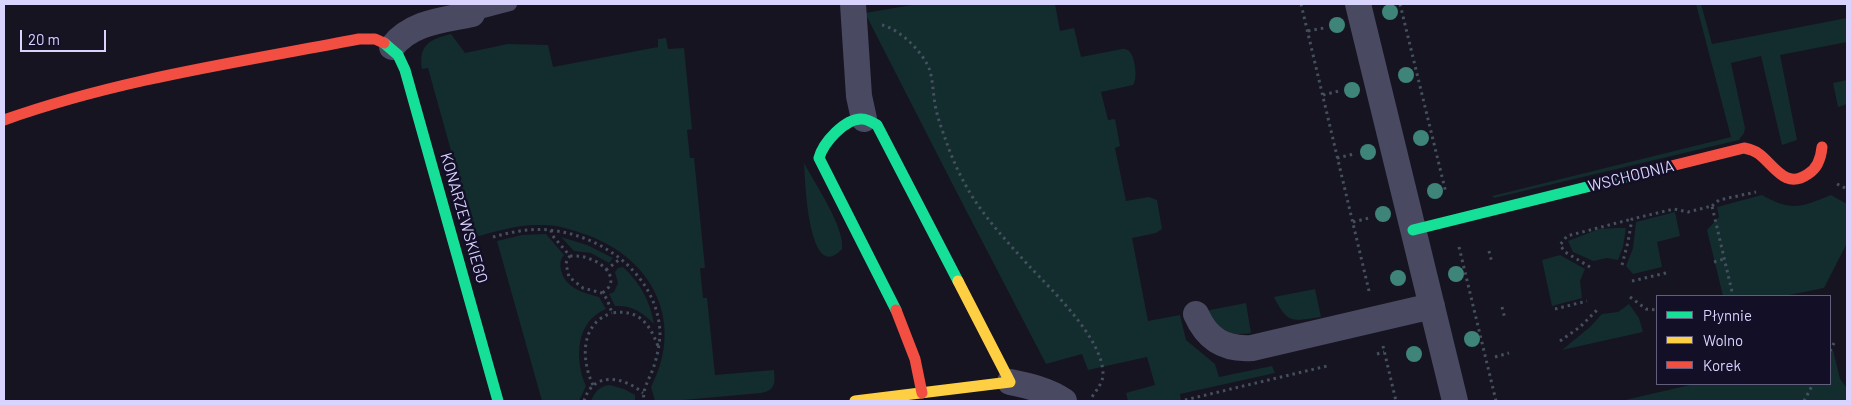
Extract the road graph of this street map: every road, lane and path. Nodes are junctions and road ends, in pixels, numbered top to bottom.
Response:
1 (510, 4) edge
2 (1301, 4) edge
3 (1358, 4) edge
4 (472, 14) joint
5 (854, 16) edge
6 (1324, 28) dead end
7 (1308, 31) junction
8 (392, 47) junction
9 (1339, 91) dead end
10 (1323, 95) junction
11 (864, 119) junction
12 (4, 120) edge
13 (1822, 147) dead end
14 (1354, 154) dead end
15 (1337, 158) junction
16 (1369, 218) dead end
17 (1632, 219) junction
18 (1352, 222) junction
19 (551, 230) junction
20 (1413, 230) junction
21 (493, 237) dead end
22 (1489, 251) dead end
23 (570, 256) junction
24 (620, 259) junction
25 (1724, 259) junction
26 (1714, 262) dead end
27 (1492, 263) dead end
28 (1622, 265) dead end
29 (1590, 267) dead end
30 (606, 270) junction
31 (1670, 272) dead end
32 (1632, 281) dead end
33 (602, 293) junction
34 (1734, 295) edge
35 (1630, 297) dead end
36 (1587, 301) dead end
37 (1432, 306) junction
38 (1502, 307) dead end
39 (1555, 309) dead end
40 (1598, 309) dead end
41 (1656, 310) edge
42 (612, 313) junction
43 (1196, 314) dead end
44 (1376, 319) junction
45 (1505, 319) dead end
46 (1560, 341) dead end
47 (1834, 343) dead end
48 (658, 348) junction
49 (1831, 349) edge
50 (1384, 352) junction
51 (1510, 353) dead end
52 (1377, 354) dead end
53 (1495, 357) dead end
54 (1327, 366) dead end
55 (1010, 382) junction
56 (593, 385) junction
57 (1812, 385) edge
58 (643, 393) junction
59 (922, 393) junction
60 (1185, 400) edge
61 (498, 401) edge
62 (584, 401) edge
63 (644, 401) edge
64 (855, 401) edge
65 (1064, 401) edge
66 (1088, 401) edge
67 (1396, 401) edge
68 (1455, 401) edge
69 (1804, 401) edge

1 - 4 lane
2 - 7 path
3 - 20 street
4 - 8 street
5 - 11 street
5 - 66 path
6 - 7 path
7 - 10 path
8 - 12 street
8 - 61 street, KONARZEWSKIEGO
9 - 10 path
10 - 15 path
11 - 55 street
11 - 59 street
13 - 20 street, WSCHODNIA
14 - 15 path
15 - 18 path
16 - 18 path
17 - 25 path
17 - 28 path
17 - 29 path
18 - 44 path
19 - 21 path
19 - 23 path
19 - 24 path
20 - 37 street
22 - 27 path
23 - 30 path
23 - 33 path
24 - 30 path
24 - 48 path
25 - 26 path
25 - 34 path
30 - 33 path
31 - 32 path
33 - 42 path
35 - 41 path
36 - 39 path
37 - 44 street
37 - 68 street
38 - 45 path
40 - 46 path
42 - 48 path
42 - 56 path
43 - 44 street
44 - 50 path
47 - 49 path
48 - 58 path
50 - 52 path
50 - 67 path
51 - 53 path
54 - 60 path
55 - 59 street
55 - 65 street
56 - 58 path
56 - 62 path
57 - 69 path
58 - 63 path
59 - 64 street

